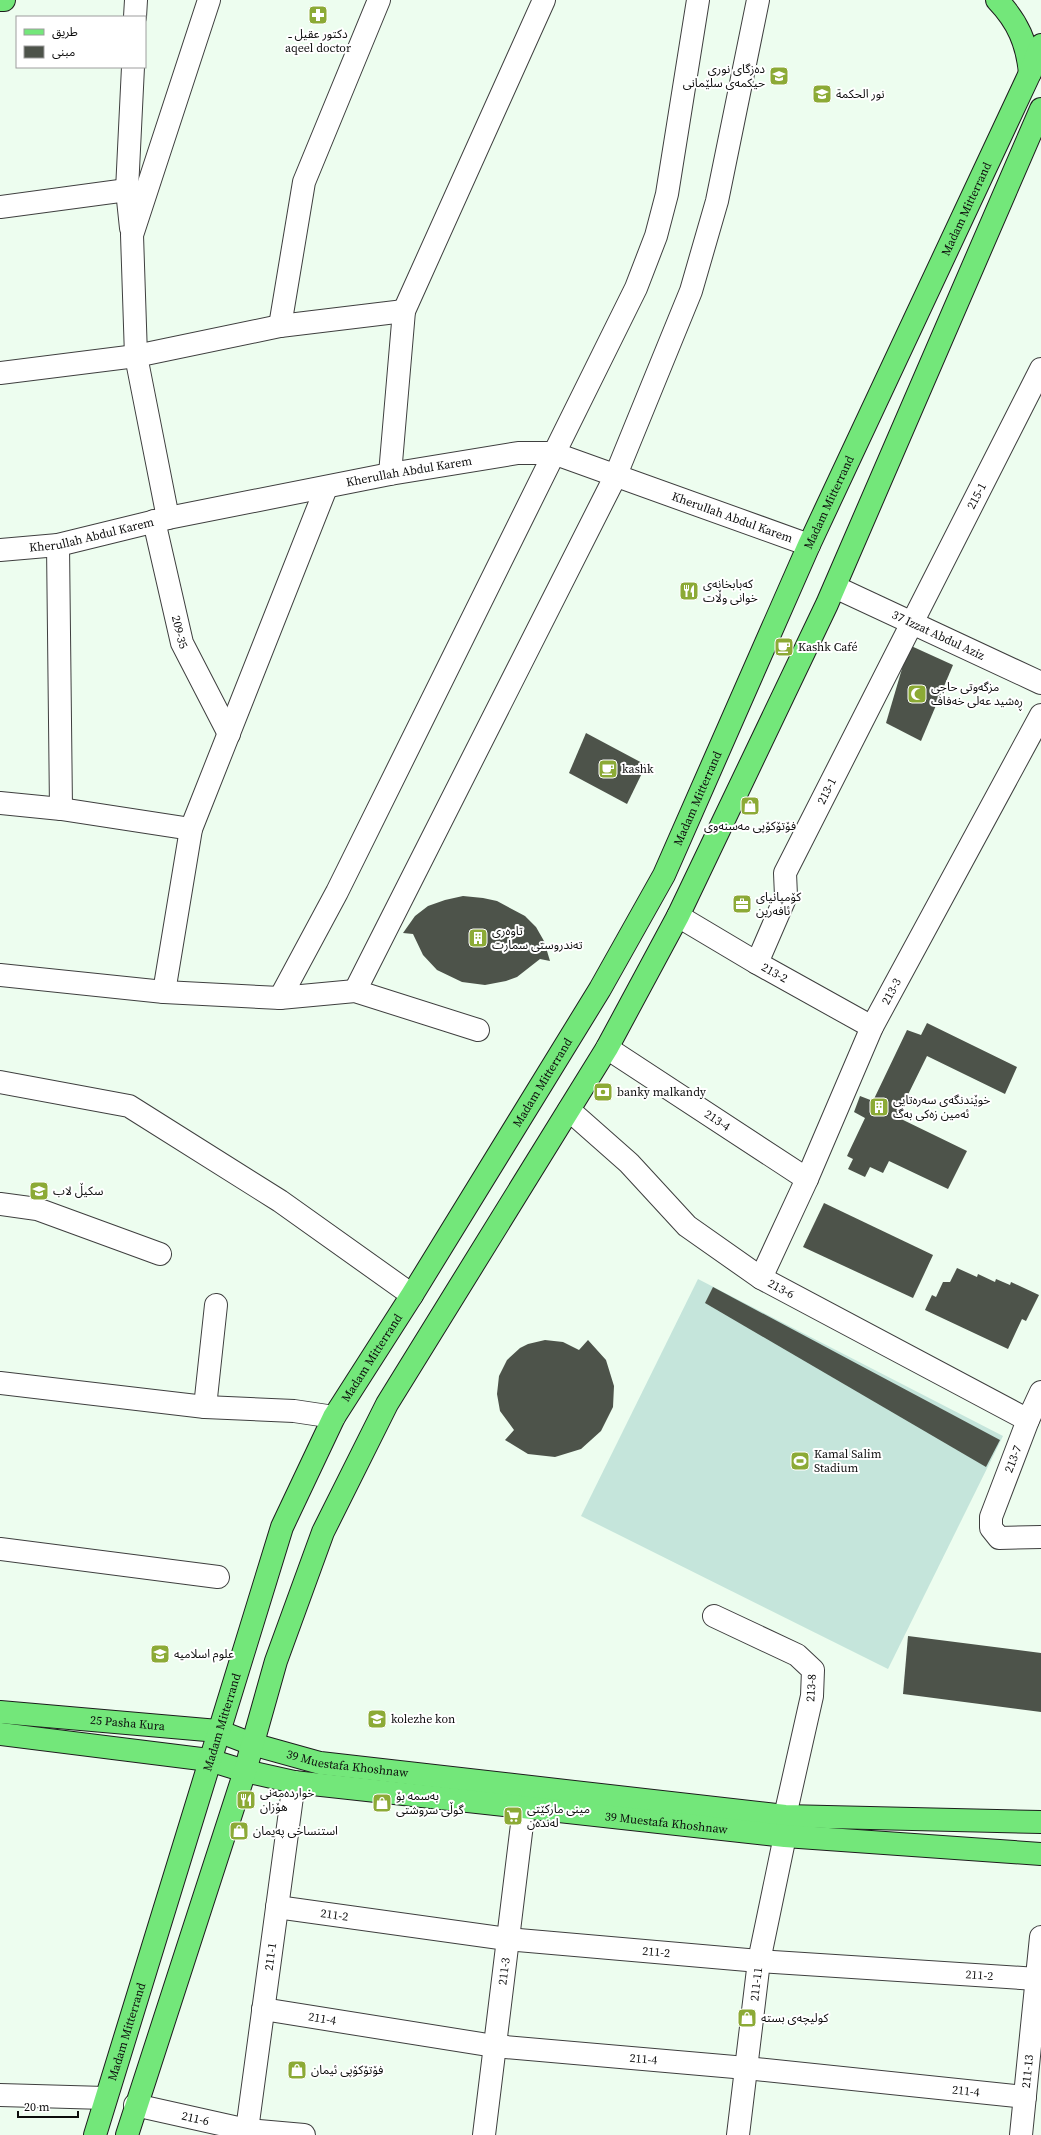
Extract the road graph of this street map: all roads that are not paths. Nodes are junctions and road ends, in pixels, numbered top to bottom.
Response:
1 (0, 0) edge
2 (4, 0) edge
3 (136, 0) edge
4 (209, 0) edge
5 (379, 0) edge
6 (544, 0) edge
7 (698, 0) edge
8 (758, 0) edge
9 (996, 0) edge
10 (135, 16) edge
11 (1041, 45) edge
12 (133, 68) edge
13 (1030, 73) junction
14 (1041, 109) edge
15 (1041, 146) edge
16 (127, 190) junction
17 (1005, 194) junction
18 (0, 207) edge
19 (132, 235) junction
20 (404, 311) junction
21 (280, 326) junction
22 (136, 356) junction
23 (1041, 369) edge
24 (0, 373) edge
25 (553, 453) junction
26 (390, 474) junction
27 (615, 477) junction
28 (326, 488) junction
29 (161, 520) junction
30 (58, 545) junction
31 (809, 545) junction
32 (0, 550) edge
33 (835, 587) junction
34 (912, 622) junction
35 (1041, 683) edge
36 (1041, 715) edge
37 (229, 734) junction
38 (0, 804) edge
39 (61, 809) junction
40 (191, 829) junction
41 (678, 916) junction
42 (757, 963) junction
43 (0, 975) edge
44 (355, 991) junction
45 (164, 992) junction
46 (280, 998) junction
47 (872, 1027) junction
48 (478, 1030) dead end
49 (607, 1048) junction
50 (0, 1082) edge
51 (569, 1110) junction
52 (807, 1179) junction
53 (0, 1204) edge
54 (160, 1254) dead end
55 (760, 1278) junction
56 (412, 1295) junction
57 (216, 1305) dead end
58 (0, 1383) edge
59 (1041, 1392) edge
60 (205, 1407) junction
61 (334, 1417) junction
62 (1028, 1420) junction
63 (1041, 1538) edge
64 (0, 1549) edge
65 (218, 1577) dead end
66 (714, 1616) dead end
67 (0, 1712) edge
68 (218, 1731) junction
69 (0, 1734) edge
70 (252, 1744) junction
71 (209, 1760) junction
72 (245, 1771) junction
73 (294, 1782) junction
74 (524, 1808) junction
75 (1041, 1822) edge
76 (785, 1826) junction
77 (1041, 1854) edge
78 (277, 1907) junction
79 (1041, 1937) edge
80 (507, 1939) junction
81 (759, 1961) junction
82 (1037, 1979) junction
83 (264, 2009) junction
84 (494, 2046) junction
85 (746, 2068) junction
86 (0, 2095) edge
87 (1025, 2097) junction
88 (105, 2098) junction
89 (136, 2105) junction
90 (246, 2130) junction
91 (95, 2135) edge
92 (127, 2135) edge
93 (304, 2135) edge
94 (484, 2135) edge
95 (738, 2135) edge
96 (1021, 2135) edge

1 - 2 main road
3 - 10 street
4 - 19 street
5 - 21 street
6 - 20 street
7 - 25 street
8 - 27 street
9 - 13 main road
11 - 13 main road, Madam Mitterrand
12 - 16 street, 209-35
13 - 31 main road, Madam Mitterrand
14 - 17 main road
15 - 17 main road
16 - 18 street
16 - 19 street, 209-35
17 - 33 main road
19 - 22 street, 209-35
20 - 21 street
20 - 26 street
21 - 22 street
22 - 24 street
22 - 29 street, 209-35
23 - 34 street, 215-1
25 - 26 street, Kherullah Abdul Karem
25 - 27 street, Kherullah Abdul Karem
25 - 46 street
26 - 28 street, Kherullah Abdul Karem
27 - 31 street, Kherullah Abdul Karem
27 - 44 street
28 - 29 street, Kherullah Abdul Karem
28 - 37 street
29 - 30 street, Kherullah Abdul Karem
29 - 37 street, 209-35
30 - 32 street, Kherullah Abdul Karem
30 - 39 street
31 - 56 main road, Madam Mitterrand
33 - 34 street, 37 Izzat Abdul Aziz
33 - 41 main road
34 - 35 street, 37 Izzat Abdul Aziz
34 - 42 street, 213-1
36 - 47 street, 213-3
37 - 40 street
38 - 39 street
39 - 40 street
40 - 45 street
41 - 42 street, 213-2
41 - 49 main road
42 - 47 street, 213-2
43 - 45 street
44 - 46 street
44 - 48 street
45 - 46 street
47 - 52 street, 213-3
49 - 51 main road
49 - 52 street, 213-4
50 - 56 street
51 - 55 street, 213-6
51 - 70 main road
52 - 55 street, 213-3
53 - 54 street
55 - 62 street, 213-6
56 - 61 main road, Madam Mitterrand
57 - 60 street
58 - 60 street
59 - 62 street, 213-7
60 - 61 street
61 - 68 main road, Madam Mitterrand
62 - 63 street, 213-7
64 - 65 street
66 - 76 street, 213-8
67 - 68 main road, 25 Pasha Kura
68 - 70 main road, 25 Pasha Kura
68 - 71 main road, Madam Mitterrand
69 - 71 main road, 25 Pasha Kura
70 - 72 main road
70 - 76 main road, 39 Muestafa Khoshnaw
71 - 72 main road, 25 Pasha Kura
71 - 88 main road, Madam Mitterrand
72 - 73 main road, 39 Muestafa Khoshnaw
72 - 89 main road
73 - 74 main road, 39 Muestafa Khoshnaw
73 - 78 street, 211-1
74 - 76 main road, 39 Muestafa Khoshnaw
74 - 80 street, 211-3
75 - 76 main road, 39 Muestafa Khoshnaw
76 - 77 main road, 39 Muestafa Khoshnaw
76 - 81 street, 211-11
78 - 80 street, 211-2
78 - 83 street, 211-1
79 - 82 street, 211-13
80 - 81 street, 211-2
80 - 84 street, 211-3
81 - 82 street, 211-2
81 - 85 street, 211-11
82 - 87 street, 211-13
83 - 84 street, 211-4
83 - 90 street, 211-1
84 - 85 street, 211-4
84 - 94 street, 211-3
85 - 87 street, 211-4
85 - 95 street, 211-11
86 - 88 street
87 - 96 street, 211-13
88 - 91 main road, Madam Mitterrand
89 - 90 street, 211-6
89 - 92 main road
90 - 93 street, 211-6

